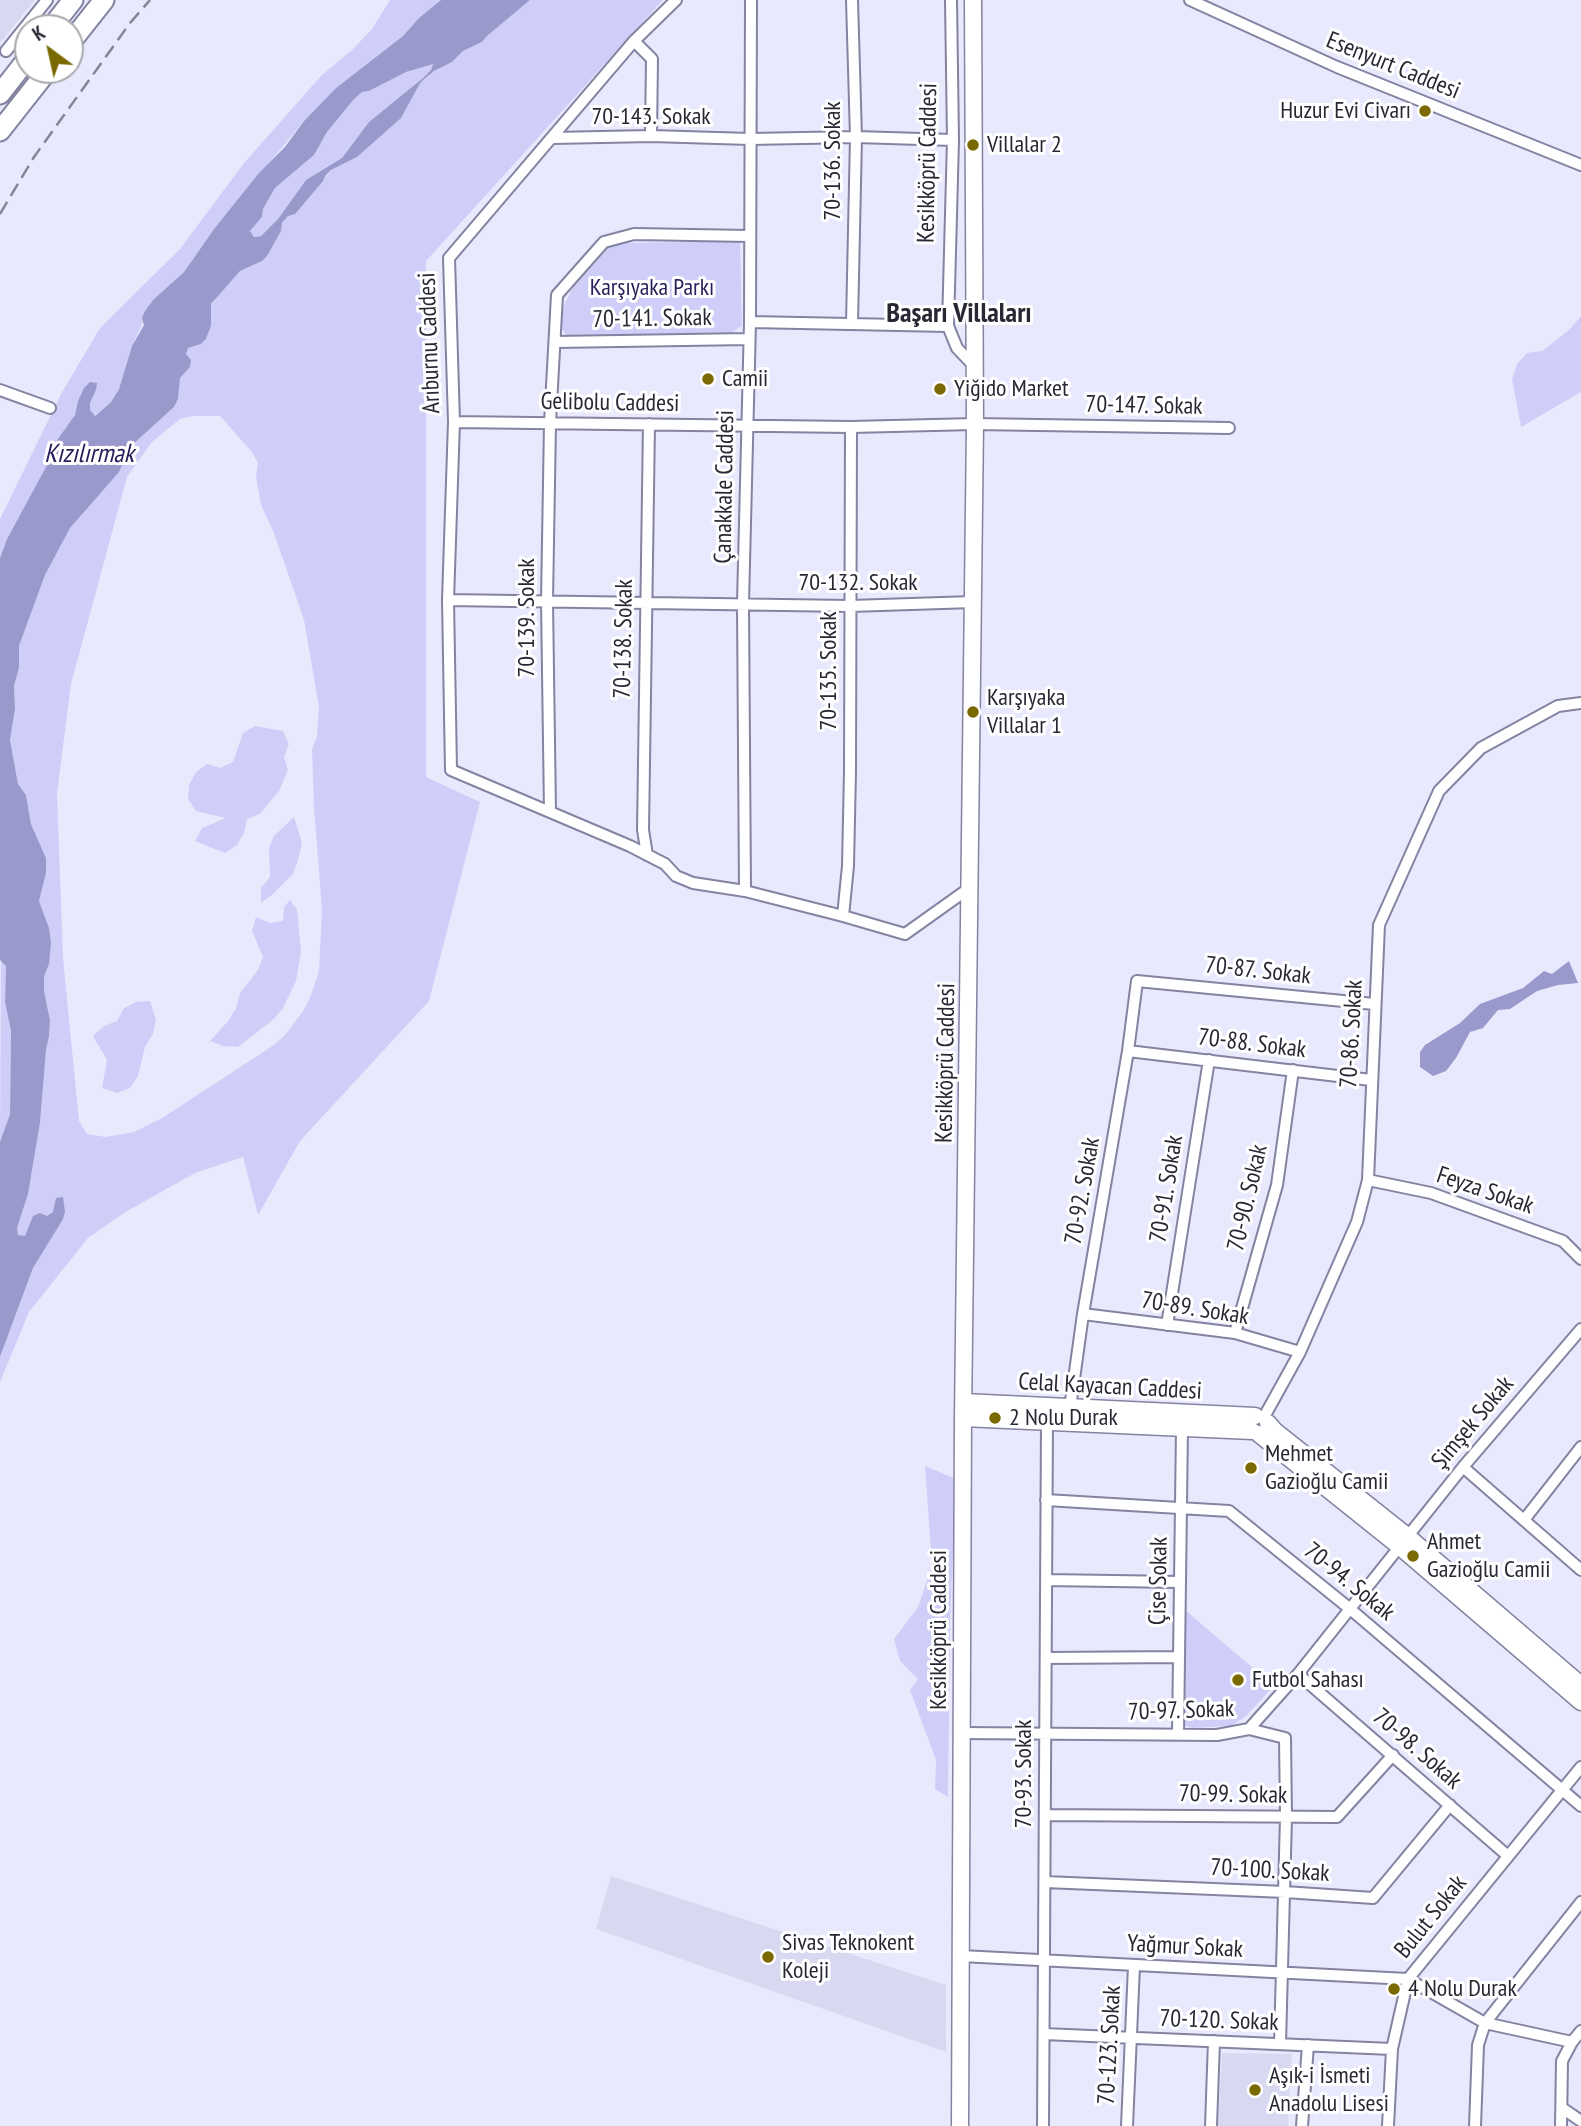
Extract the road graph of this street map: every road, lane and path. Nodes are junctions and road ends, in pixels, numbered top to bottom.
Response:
1 (47, 0) edge
2 (73, 0) edge
3 (104, 0) edge
4 (676, 0) edge
5 (751, 0) edge
6 (852, 0) edge
7 (951, 0) edge
8 (973, 0) edge
9 (1191, 0) edge
10 (62, 14) edge
11 (84, 25) edge
12 (634, 41) junction
13 (6, 51) dead end
14 (14, 76) edge
15 (37, 84) edge
16 (0, 94) edge
17 (0, 131) edge
18 (650, 136) junction
19 (856, 137) junction
20 (553, 138) junction
21 (750, 139) junction
22 (953, 141) junction
23 (974, 141) junction
24 (1581, 165) edge
25 (750, 236) junction
26 (750, 322) junction
27 (852, 323) junction
28 (948, 326) junction
29 (749, 339) junction
30 (555, 342) junction
31 (975, 367) junction
32 (0, 390) edge
33 (50, 408) dead end
34 (454, 422) junction
35 (550, 424) junction
36 (649, 424) junction
37 (975, 424) junction
38 (747, 426) junction
39 (851, 427) junction
40 (1229, 428) dead end
41 (448, 600) junction
42 (547, 601) junction
43 (973, 602) junction
44 (646, 603) junction
45 (743, 603) junction
46 (850, 606) junction
47 (1581, 703) edge
48 (550, 812) junction
49 (647, 855) junction
50 (971, 887) junction
51 (745, 891) junction
52 (843, 916) junction
53 (1137, 981) joint
54 (1374, 1004) junction
55 (1128, 1051) junction
56 (1209, 1060) junction
57 (1293, 1070) junction
58 (1371, 1080) junction
59 (1368, 1180) junction
60 (1581, 1259) edge
61 (1083, 1314) junction
62 (1167, 1325) junction
63 (1581, 1329) edge
64 (1235, 1333) junction
65 (1570, 1341) junction
66 (1581, 1350) edge
67 (1300, 1352) junction
68 (964, 1402) junction
69 (1070, 1408) junction
70 (963, 1418) junction
71 (1047, 1422) junction
72 (1260, 1424) junction
73 (1182, 1428) junction
74 (1580, 1452) edge
75 (1463, 1467) junction
76 (1046, 1500) junction
77 (1181, 1507) junction
78 (1524, 1520) junction
79 (1403, 1541) junction
80 (1581, 1570) edge
81 (1046, 1580) junction
82 (1180, 1582) junction
83 (1349, 1608) junction
84 (1179, 1657) junction
85 (1046, 1658) junction
86 (1298, 1674) junction
87 (1581, 1685) edge
88 (1581, 1702) edge
89 (1249, 1730) junction
90 (961, 1733) junction
91 (1046, 1734) junction
92 (1178, 1734) junction
93 (1393, 1755) junction
94 (1581, 1767) edge
95 (1562, 1790) junction
96 (1450, 1805) junction
97 (1581, 1806) edge
98 (1045, 1815) junction
99 (1286, 1817) junction
100 (1508, 1856) junction
101 (1045, 1882) junction
102 (1285, 1892) junction
103 (1581, 1902) edge
104 (961, 1956) junction
105 (1045, 1961) junction
106 (1134, 1966) junction
107 (1283, 1973) junction
108 (1408, 1979) junction
109 (1485, 2023) junction
110 (1581, 2031) edge
111 (1044, 2034) junction
112 (1131, 2038) junction
113 (1214, 2041) junction
114 (1572, 2042) junction
115 (1280, 2044) junction
116 (1308, 2045) junction
117 (1392, 2049) junction
118 (1562, 2108) junction
119 (1581, 2121) edge
120 (960, 2126) edge
121 (1043, 2126) edge
122 (1127, 2126) edge
123 (1211, 2126) edge
124 (1302, 2126) edge
125 (1388, 2126) edge
126 (1475, 2126) edge
127 (1560, 2126) edge

1 - 13 street
2 - 10 highway
3 - 11 highway
4 - 12 street, Arıburnu Caddesi
5 - 21 street, Çanakkale Caddesi
6 - 19 street, 70-136. Sokak
7 - 22 street, Kesikköprü Caddesi
8 - 23 street, Kesikköprü Caddesi
9 - 24 street, Esenyurt Caddesi
12 - 18 street
12 - 20 street, Arıburnu Caddesi
14 - 16 highway
15 - 17 highway
18 - 20 street, 70-143. Sokak
18 - 21 street, 70-143. Sokak
19 - 21 street, 70-143. Sokak
19 - 22 street, 70-143. Sokak
19 - 27 street, 70-136. Sokak
20 - 34 street, Arıburnu Caddesi
21 - 25 street, Çanakkale Caddesi
22 - 23 street, 70-143. Sokak
22 - 28 street, Kesikköprü Caddesi
23 - 31 street, Kesikköprü Caddesi
25 - 26 street, Çanakkale Caddesi
25 - 30 street, 70-139. Sokak
26 - 27 street
26 - 29 street, Çanakkale Caddesi
27 - 28 street
28 - 31 street
29 - 30 street, 70-141. Sokak
29 - 38 street, Çanakkale Caddesi
30 - 35 street, 70-139. Sokak
31 - 37 street, Kesikköprü Caddesi
32 - 33 street
34 - 35 street, Gelibolu Caddesi
34 - 41 street, Arıburnu Caddesi
35 - 36 street, Gelibolu Caddesi
35 - 42 street, 70-139. Sokak
36 - 38 street, Gelibolu Caddesi
36 - 44 street, 70-138. Sokak
37 - 39 street, Gelibolu Caddesi
37 - 40 street, 70-147. Sokak
37 - 43 street, Kesikköprü Caddesi
38 - 39 street, Gelibolu Caddesi
38 - 45 street, Çanakkale Caddesi
39 - 46 street, 70-135. Sokak
41 - 42 street, 70-132. Sokak
41 - 48 street, Arıburnu Caddesi
42 - 44 street, 70-132. Sokak
42 - 48 street, 70-139. Sokak
43 - 46 street, 70-132. Sokak
43 - 50 street, Kesikköprü Caddesi
44 - 45 street, 70-132. Sokak
44 - 49 street, 70-138. Sokak
45 - 46 street, 70-132. Sokak
45 - 51 street, Çanakkale Caddesi
46 - 52 street, 70-135. Sokak
47 - 54 street, 70-86. Sokak
48 - 49 street
49 - 51 street
50 - 52 street
50 - 68 street, Kesikköprü Caddesi
51 - 52 street
53 - 54 street, 70-87. Sokak
53 - 55 street, 70-92. Sokak
54 - 58 street, 70-86. Sokak
55 - 56 street, 70-88. Sokak
55 - 61 street, 70-92. Sokak
56 - 57 street, 70-88. Sokak
56 - 62 street, 70-91. Sokak
57 - 58 street, 70-88. Sokak
57 - 64 street, 70-90. Sokak
58 - 59 street, 70-86. Sokak
59 - 60 street, Feyza Sokak
59 - 67 street, 70-86. Sokak
61 - 62 street, 70-89. Sokak
61 - 69 street, 70-92. Sokak
62 - 64 street, 70-89. Sokak
63 - 65 street, Şimşek Sokak
64 - 67 street, 70-89. Sokak
65 - 66 street
65 - 75 street, Şimşek Sokak
67 - 72 street, 70-86. Sokak
68 - 69 street, Celal Kayacan Caddesi
68 - 70 street, Kesikköprü Caddesi
69 - 72 street, Celal Kayacan Caddesi
70 - 71 street, Celal Kayacan Caddesi
70 - 90 street, Kesikköprü Caddesi
71 - 73 street, Celal Kayacan Caddesi
71 - 76 street, 70-93. Sokak
72 - 73 street, Celal Kayacan Caddesi
72 - 79 street
73 - 77 street, Çise Sokak
74 - 78 street
75 - 78 street
75 - 79 street, Şimşek Sokak
76 - 77 street, 70-94. Sokak
76 - 81 street, 70-93. Sokak
77 - 82 street, Çise Sokak
77 - 83 street, 70-94. Sokak
78 - 80 street
79 - 83 street, 70-97. Sokak
79 - 87 street
79 - 88 street
81 - 82 street
81 - 85 street, 70-93. Sokak
82 - 84 street, Çise Sokak
83 - 86 street, 70-97. Sokak
83 - 95 street, 70-94. Sokak
84 - 85 street
84 - 92 street, Çise Sokak
85 - 91 street, 70-93. Sokak
86 - 89 street, 70-97. Sokak
86 - 93 street, 70-98. Sokak
89 - 92 street, 70-97. Sokak
89 - 99 street
90 - 91 street, 70-97. Sokak
90 - 104 street, Kesikköprü Caddesi
91 - 92 street, 70-97. Sokak
91 - 98 street, 70-93. Sokak
93 - 96 street, 70-98. Sokak
93 - 99 street, 70-99. Sokak
94 - 95 street, Bulut Sokak
95 - 97 street, 70-94. Sokak
95 - 100 street, Bulut Sokak
96 - 100 street, 70-98. Sokak
96 - 102 street, 70-100. Sokak
98 - 99 street, 70-99. Sokak
98 - 101 street, 70-93. Sokak
99 - 102 street
100 - 108 street, Bulut Sokak
101 - 102 street, 70-100. Sokak
101 - 105 street, 70-93. Sokak
102 - 107 street
103 - 109 street
104 - 105 street, Yağmur Sokak
104 - 120 street, Kesikköprü Caddesi
105 - 106 street, Yağmur Sokak
105 - 111 street, 70-93. Sokak
106 - 107 street, Yağmur Sokak
106 - 112 street, 70-123. Sokak
107 - 108 street, Yağmur Sokak
107 - 115 street
108 - 109 street
108 - 117 street, Bulut Sokak
109 - 114 street
109 - 126 street
110 - 114 street
111 - 112 street, 70-120. Sokak
111 - 121 street, 70-93. Sokak
112 - 113 street, 70-120. Sokak
112 - 122 street, 70-123. Sokak
113 - 115 street, 70-120. Sokak
113 - 123 street
114 - 118 street
115 - 116 street, 70-120. Sokak
116 - 117 street, 70-120. Sokak
116 - 124 street
117 - 125 street, Bulut Sokak
118 - 119 street
118 - 127 street

